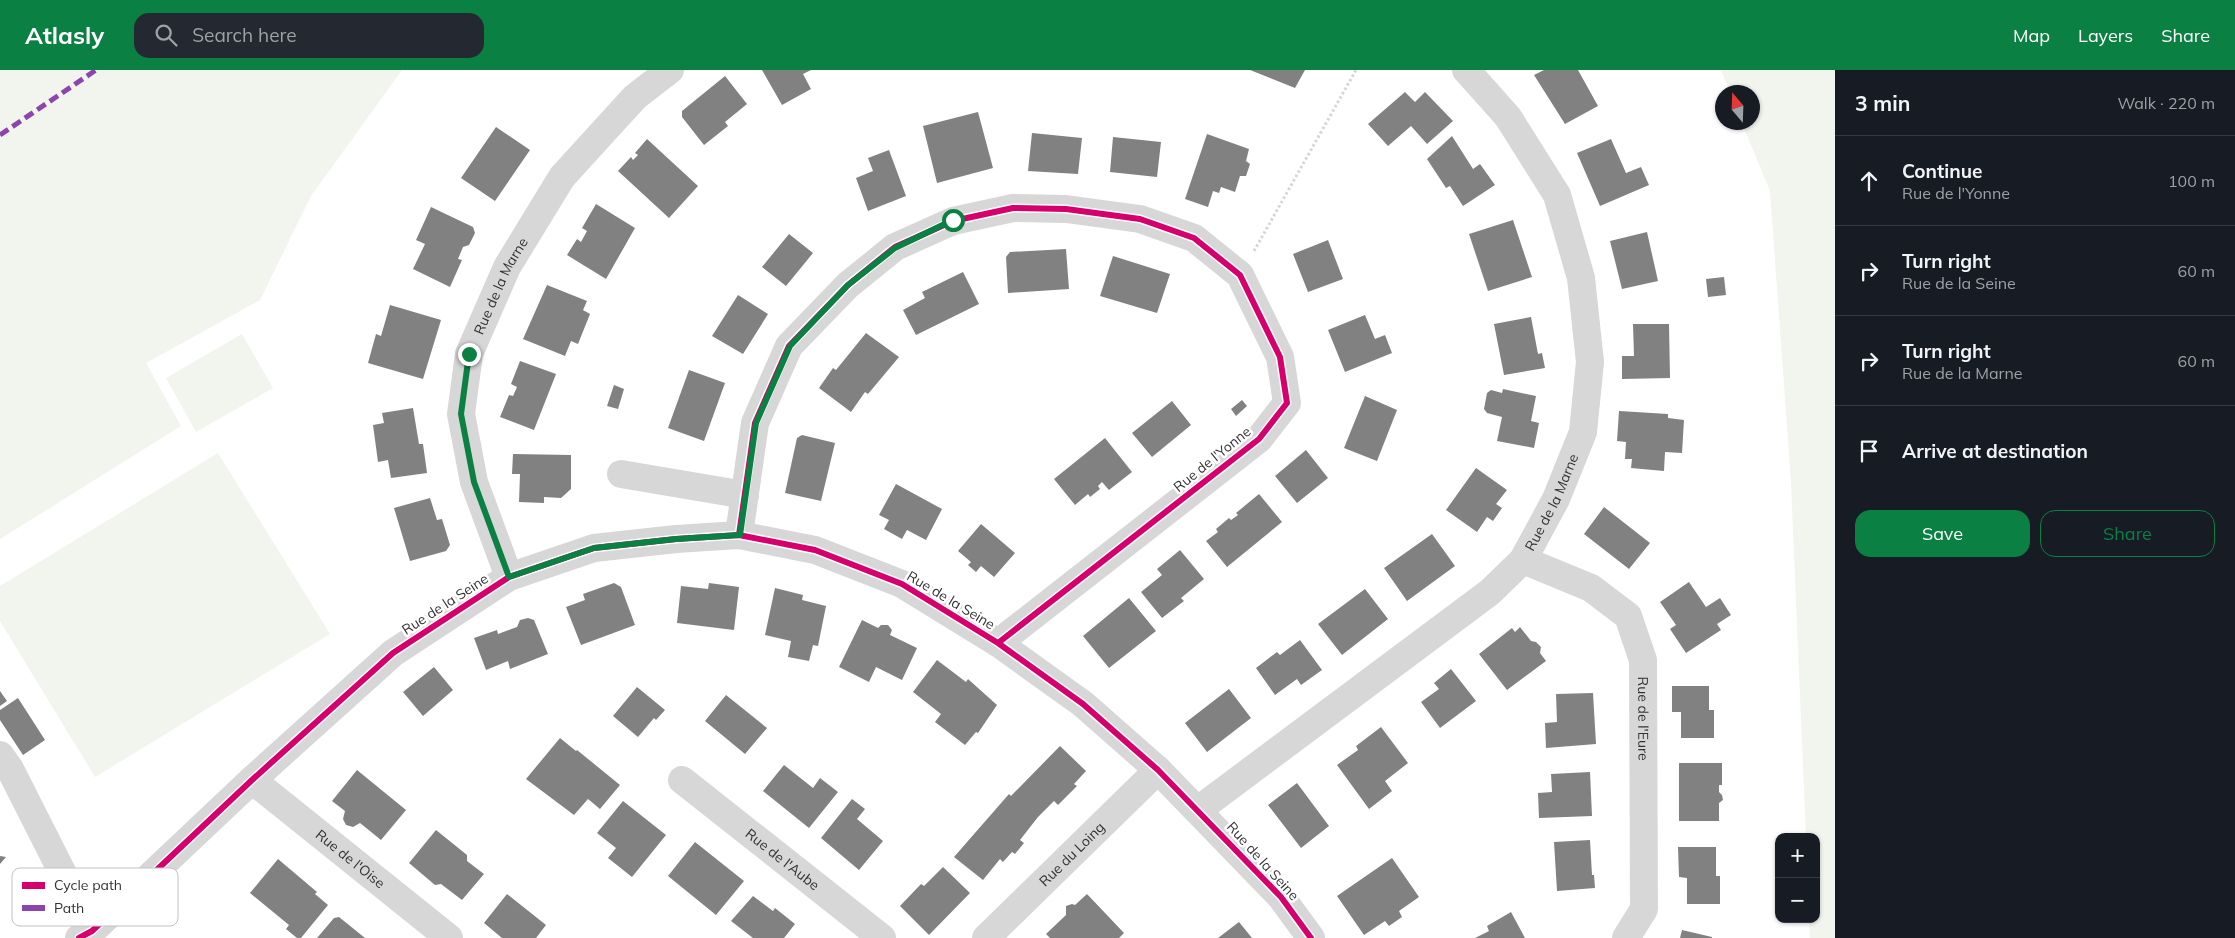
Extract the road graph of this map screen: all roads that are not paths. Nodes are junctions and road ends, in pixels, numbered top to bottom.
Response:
1 (670, 70) edge
2 (1466, 70) edge
3 (621, 474) dead end
4 (745, 495) junction
5 (740, 535) junction
6 (1523, 560) junction
7 (509, 577) junction
8 (998, 643) junction
9 (0, 755) edge
10 (1158, 770) junction
11 (252, 780) junction
12 (682, 780) dead end
13 (1198, 810) junction
14 (55, 868) edge
15 (157, 868) edge
16 (449, 938) edge
17 (882, 938) edge
18 (986, 938) edge
19 (1312, 938) edge
20 (1626, 938) edge

1 - 7 street, Rue de la Marne
2 - 6 street, Rue de la Marne
3 - 4 street
4 - 5 street, Rue de l'Yonne
4 - 8 street, Rue de l'Yonne
5 - 7 street, Rue de la Seine
5 - 8 street, Rue de la Seine
6 - 13 street, Rue de la Marne
6 - 20 street, Rue de l'Eure
7 - 11 street, Rue de la Seine
8 - 10 street, Rue de la Seine
9 - 14 street
10 - 13 street, Rue de la Seine
10 - 18 street, Rue du Loing
11 - 15 street, Rue de la Seine
11 - 16 street, Rue de l'Oise
12 - 17 street, Rue de l'Aube
13 - 19 street, Rue de la Seine

